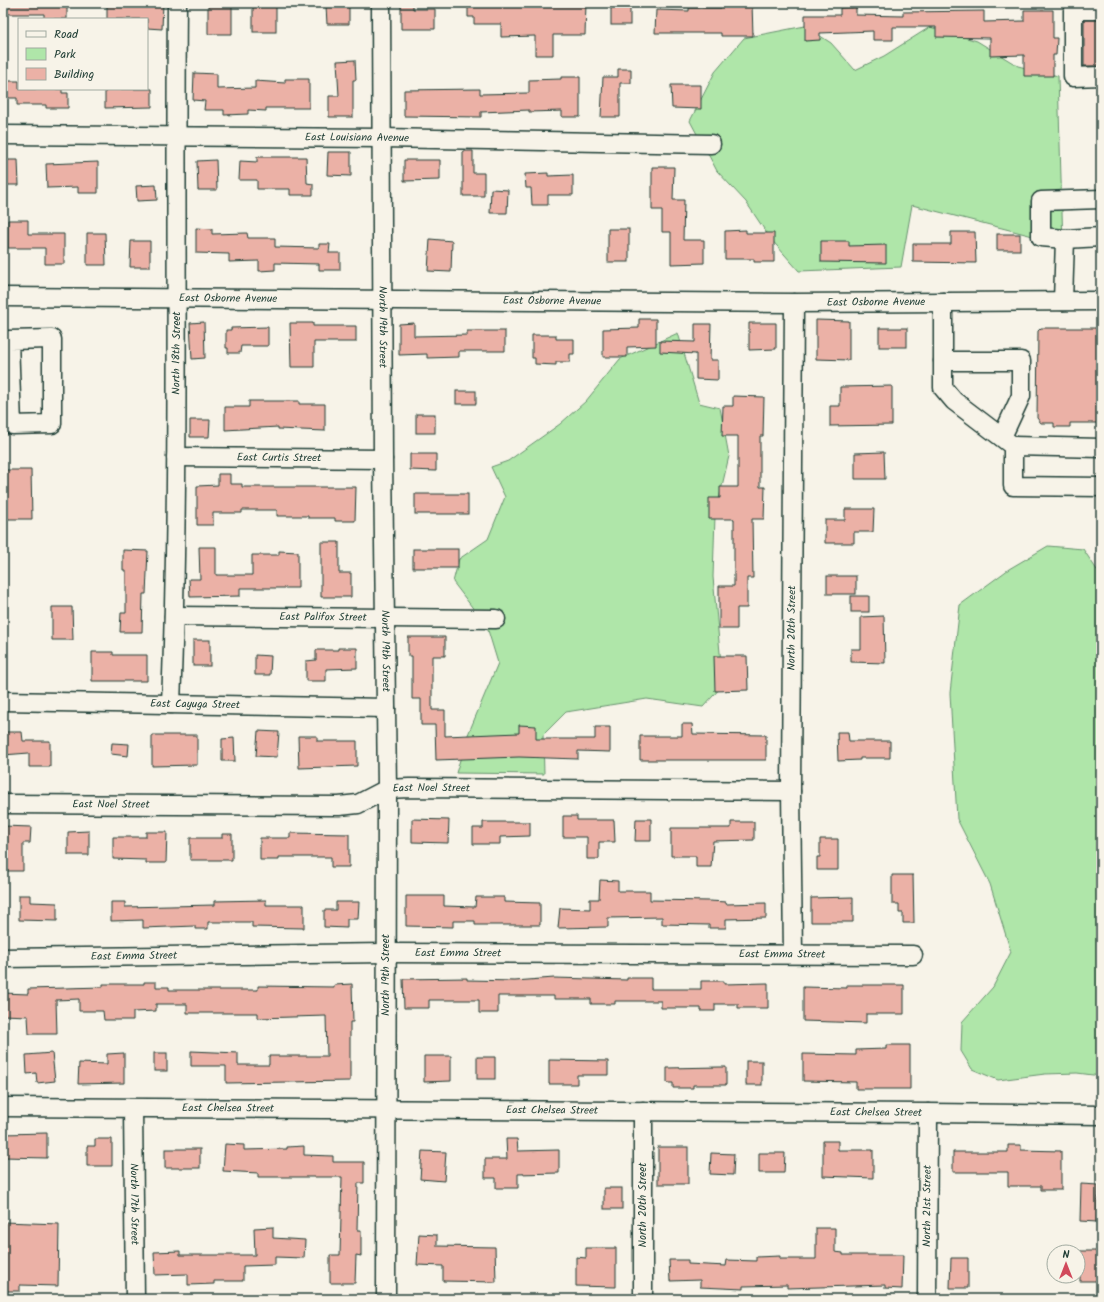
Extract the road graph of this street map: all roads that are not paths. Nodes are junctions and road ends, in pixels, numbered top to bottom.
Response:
1 (177, 3) edge
2 (381, 3) edge
3 (1101, 10) edge
4 (1101, 76) edge
5 (3, 135) edge
6 (176, 136) junction
7 (382, 138) junction
8 (711, 144) dead end
9 (1101, 200) edge
10 (1101, 237) edge
11 (1065, 238) junction
12 (3, 297) edge
13 (177, 298) junction
14 (382, 299) junction
15 (1063, 301) junction
16 (1101, 301) edge
17 (943, 302) junction
18 (794, 303) junction
19 (943, 361) junction
20 (6, 381) edge
21 (1008, 442) junction
22 (1101, 448) edge
23 (176, 456) junction
24 (383, 459) junction
25 (1101, 487) edge
26 (174, 616) junction
27 (385, 619) junction
28 (496, 619) dead end
29 (3, 701) edge
30 (171, 704) junction
31 (386, 708) junction
32 (387, 789) junction
33 (791, 791) junction
34 (3, 804) edge
35 (386, 953) junction
36 (793, 954) junction
37 (913, 955) dead end
38 (3, 958) edge
39 (3, 1107) edge
40 (133, 1108) junction
41 (386, 1110) junction
42 (644, 1111) junction
43 (928, 1113) junction
44 (1101, 1115) edge
45 (135, 1299) edge
46 (386, 1299) edge
47 (644, 1299) edge
48 (927, 1299) edge

1 - 6 street, North 18th Street
2 - 7 street, North 19th Street
3 - 4 street
5 - 6 street, East Louisiana Avenue
6 - 7 street, East Louisiana Avenue
6 - 13 street, North 18th Street
7 - 8 street, East Louisiana Avenue
7 - 14 street, North 19th Street
9 - 11 street
10 - 11 street
11 - 15 street
12 - 13 street, East Osborne Avenue
13 - 14 street, East Osborne Avenue
13 - 23 street, North 18th Street
14 - 18 street, East Osborne Avenue
14 - 24 street, North 19th Street
15 - 16 street, East Osborne Avenue
15 - 17 street, East Osborne Avenue
17 - 18 street, East Osborne Avenue
17 - 19 street
18 - 33 street, North 20th Street
19 - 21 street
19 - 21 street
20 - 20 street
21 - 22 street
21 - 25 street
23 - 24 street, East Curtis Street
23 - 26 street, North 18th Street
24 - 27 street, North 19th Street
26 - 27 street, East Palifox Street
26 - 30 street, North 18th Street
27 - 28 street, East Palifox Street
27 - 31 street, North 19th Street
29 - 30 street, East Cayuga Street
30 - 31 street, East Cayuga Street
31 - 32 street, North 19th Street
32 - 33 street, East Noel Street
32 - 34 street, East Noel Street
32 - 35 street, North 19th Street
33 - 36 street, North 20th Street
35 - 36 street, East Emma Street
35 - 38 street, East Emma Street
35 - 41 street, North 19th Street
36 - 37 street, East Emma Street
39 - 40 street, East Chelsea Street
40 - 41 street, East Chelsea Street
40 - 45 street, North 17th Street
41 - 42 street, East Chelsea Street
41 - 46 street, North 19th Street
42 - 43 street, East Chelsea Street
42 - 47 street, North 20th Street
43 - 44 street, East Chelsea Street
43 - 48 street, North 21st Street

